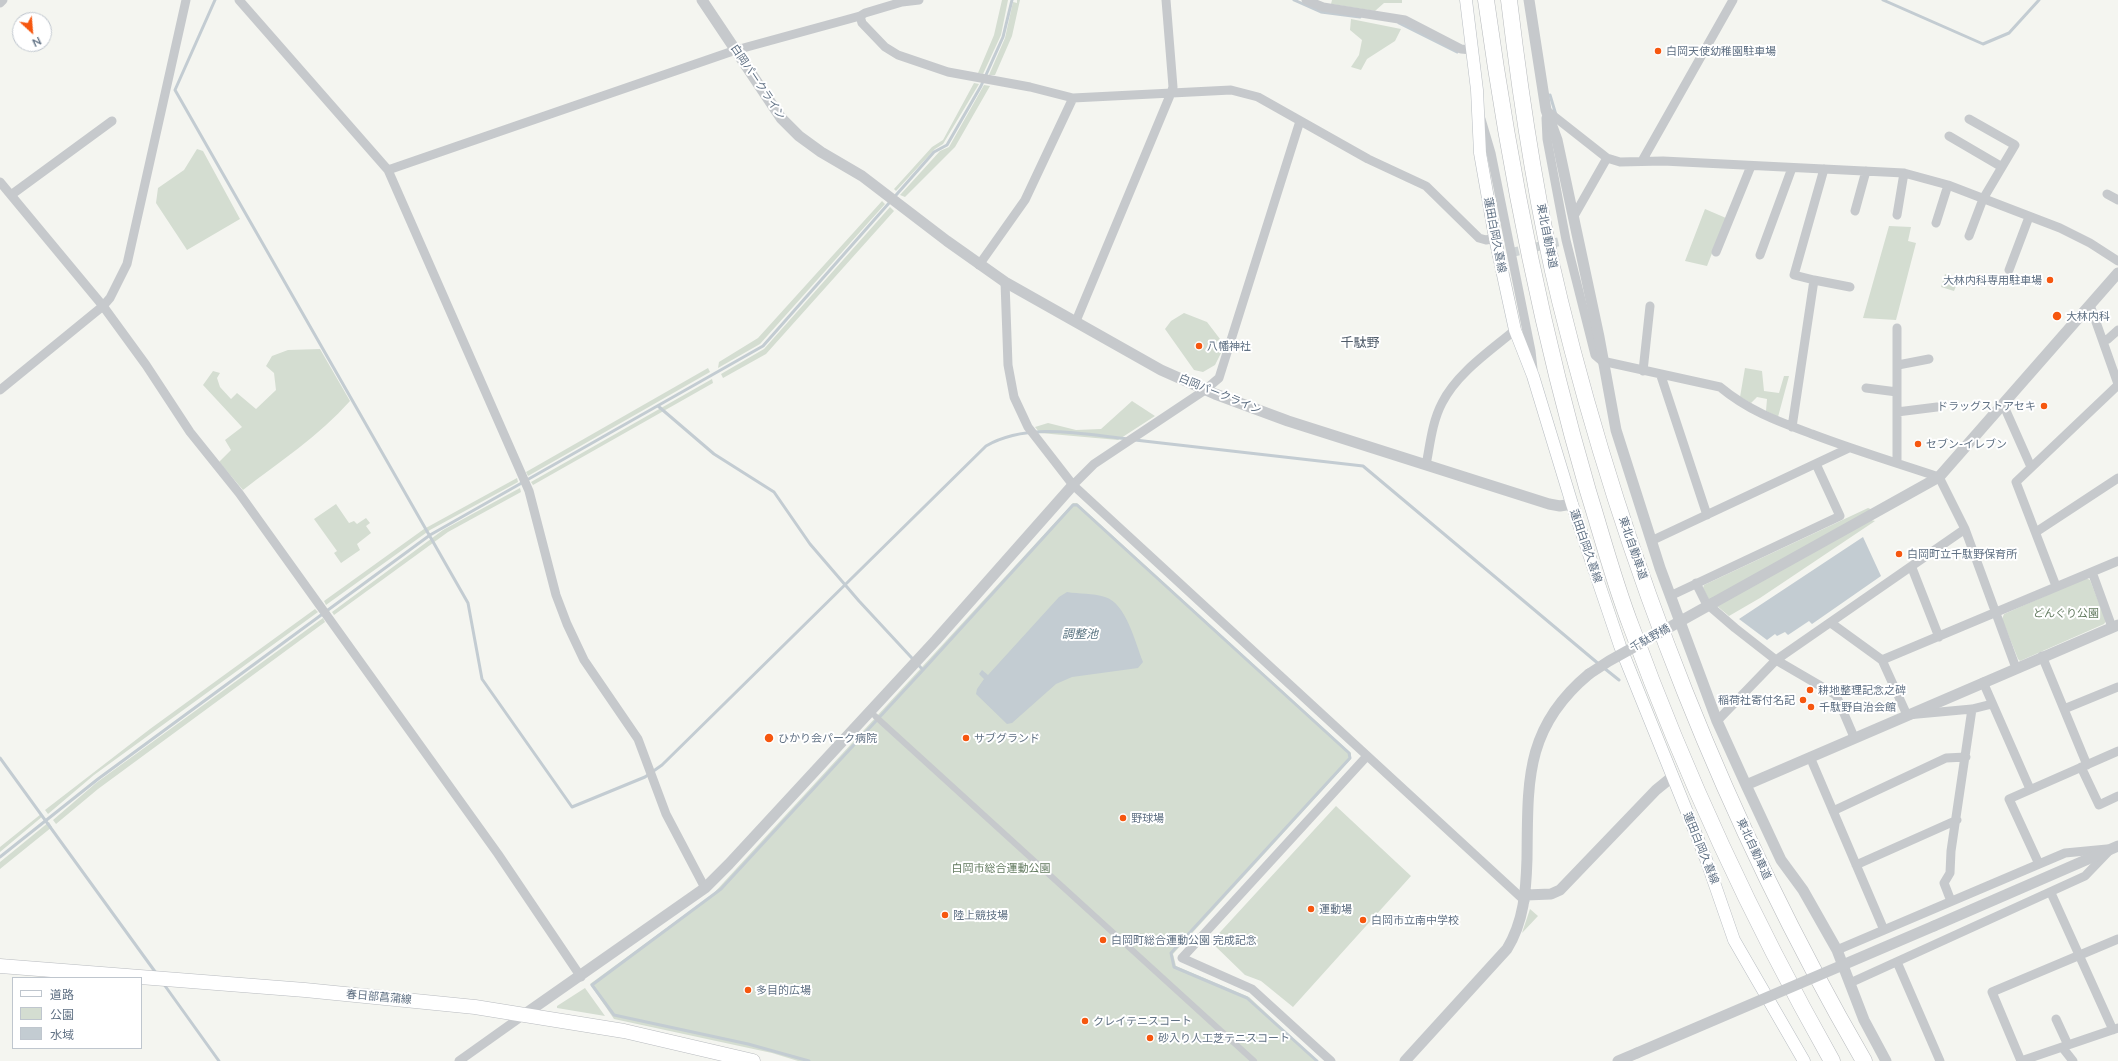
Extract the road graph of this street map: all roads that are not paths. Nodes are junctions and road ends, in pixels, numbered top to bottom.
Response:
1 (3, 0) edge
2 (186, 0) edge
3 (239, 0) edge
4 (702, 0) edge
5 (919, 0) edge
6 (1166, 0) edge
7 (1306, 0) edge
8 (1466, 0) edge
9 (1486, 0) edge
10 (1509, 0) edge
11 (1529, 0) edge
12 (1733, 0) edge
13 (0, 3) edge
14 (860, 16) junction
15 (736, 50) junction
16 (1472, 50) junction
17 (1171, 93) junction
18 (1073, 98) junction
19 (1546, 110) junction
20 (1478, 111) junction
21 (1969, 119) dead end
22 (112, 121) dead end
23 (1300, 122) junction
24 (1949, 136) dead end
25 (1607, 158) junction
26 (1642, 161) junction
27 (1751, 166) junction
28 (2002, 167) junction
29 (1792, 168) junction
30 (388, 170) junction
31 (1824, 170) junction
32 (1866, 171) junction
33 (1904, 173) junction
34 (0, 182) edge
35 (1948, 185) junction
36 (2107, 194) dead end
37 (11, 195) junction
38 (1984, 199) junction
39 (2118, 200) edge
40 (1855, 211) dead end
41 (1897, 215) dead end
42 (1574, 216) junction
43 (2029, 217) junction
44 (1936, 223) dead end
45 (1969, 236) dead end
46 (1494, 238) junction
47 (1716, 252) dead end
48 (1760, 256) dead end
49 (2118, 261) edge
50 (979, 265) junction
51 (2009, 270) dead end
52 (2118, 273) edge
53 (1814, 280) junction
54 (1005, 282) junction
55 (1850, 287) dead end
56 (2090, 305) junction
57 (103, 306) junction
58 (1650, 306) dead end
59 (1076, 321) junction
60 (1897, 328) dead end
61 (1515, 330) junction
62 (2118, 330) edge
63 (2103, 341) junction
64 (1930, 358) dead end
65 (1602, 361) junction
66 (1898, 365) junction
67 (1643, 371) junction
68 (1533, 376) junction
69 (1661, 376) junction
70 (2118, 384) edge
71 (1866, 388) dead end
72 (0, 390) edge
73 (1205, 390) junction
74 (1897, 392) junction
75 (2003, 404) junction
76 (1936, 407) dead end
77 (1897, 412) junction
78 (1792, 427) junction
79 (1849, 448) junction
80 (1897, 463) junction
81 (1816, 464) junction
82 (1426, 465) junction
83 (2031, 467) junction
84 (1939, 477) junction
85 (2118, 478) edge
86 (1073, 485) junction
87 (1572, 504) junction
88 (1707, 515) junction
89 (1965, 530) junction
90 (2036, 532) junction
91 (1651, 541) junction
92 (2118, 561) edge
93 (1912, 568) junction
94 (2092, 572) junction
95 (1696, 583) junction
96 (2056, 586) junction
97 (1670, 596) junction
98 (1996, 612) junction
99 (1831, 623) junction
100 (2115, 626) edge
101 (1939, 637) junction
102 (2042, 656) junction
103 (1776, 660) junction
104 (1882, 660) junction
105 (2016, 668) junction
106 (1983, 682) junction
107 (2118, 687) edge
108 (1992, 704) junction
109 (1972, 709) junction
110 (2064, 709) junction
111 (1907, 715) junction
112 (875, 716) dead end
113 (1717, 721) junction
114 (1854, 737) junction
115 (2118, 751) edge
116 (1367, 756) junction
117 (1810, 757) junction
118 (1966, 757) junction
119 (2084, 766) junction
120 (1672, 778) junction
121 (1746, 785) junction
122 (2030, 789) junction
123 (2118, 796) edge
124 (1833, 811) junction
125 (1957, 820) junction
126 (2115, 847) edge
127 (2039, 864) junction
128 (1856, 865) junction
129 (705, 888) junction
130 (2050, 893) junction
131 (1526, 898) junction
132 (1951, 901) junction
133 (1884, 930) junction
134 (2118, 939) edge
135 (1836, 950) junction
136 (2078, 955) junction
137 (1897, 962) junction
138 (0, 966) edge
139 (132, 977) edge
140 (581, 977) junction
141 (142, 978) edge
142 (1850, 982) junction
143 (525, 1014) junction
144 (2056, 1018) dead end
145 (2115, 1029) edge
146 (2065, 1046) junction
147 (459, 1061) edge
148 (753, 1061) edge
149 (1254, 1061) edge
150 (1331, 1061) edge
151 (1405, 1061) edge
152 (1618, 1061) edge
153 (1804, 1061) edge
154 (1832, 1061) edge
155 (1864, 1061) edge
156 (1886, 1061) edge
157 (1940, 1061) edge
158 (2021, 1061) edge
159 (2073, 1061) edge

1 - 13 street
2 - 57 street
3 - 30 street
4 - 15 street, 白岡パークライン
5 - 14 street
6 - 17 street
7 - 16 street
8 - 16 main road, 蓮田白岡久喜線
9 - 154 highway, 東北自動車道
10 - 155 highway, 東北自動車道
11 - 19 street
12 - 26 street
14 - 15 street
14 - 18 street
15 - 30 street
15 - 50 street, 白岡パークライン
16 - 20 main road, 蓮田白岡久喜線
17 - 18 street
17 - 23 street
17 - 59 street
18 - 50 street
19 - 25 street
19 - 42 street
19 - 65 street
20 - 46 main road, 蓮田白岡久喜線
20 - 68 street
21 - 28 street
22 - 37 street
23 - 46 street
23 - 73 street
24 - 28 street
25 - 26 street
25 - 42 street
26 - 27 street
27 - 29 street
27 - 47 street
28 - 38 street
29 - 31 street
29 - 48 street
30 - 129 street
31 - 32 street
31 - 53 street
32 - 33 street
32 - 40 street
33 - 35 street
33 - 41 street
34 - 37 street
35 - 38 street
35 - 44 street
36 - 39 street
37 - 57 street
38 - 43 street
38 - 45 street
42 - 65 street
43 - 49 street
43 - 51 street
46 - 61 main road, 蓮田白岡久喜線
50 - 54 street, 白岡パークライン
52 - 56 street, 千駄野橋
53 - 55 street
53 - 78 street
54 - 59 street, 白岡パークライン
54 - 86 street
56 - 63 street
56 - 75 street, 千駄野橋
57 - 72 street
57 - 140 street
58 - 67 street
59 - 73 street, 白岡パークライン
60 - 66 street
61 - 68 main road, 蓮田白岡久喜線
61 - 82 street
62 - 63 street
63 - 70 street
64 - 66 street
65 - 67 street
65 - 91 street
66 - 74 street
67 - 69 street
68 - 87 main road, 蓮田白岡久喜線
69 - 78 street
69 - 88 street
70 - 83 street
71 - 74 street
73 - 82 street, 白岡パークライン
73 - 86 street
74 - 77 street
75 - 83 street
75 - 84 street, 千駄野橋
76 - 77 street
77 - 80 street
78 - 79 street
79 - 80 street
79 - 81 street
80 - 84 street
81 - 88 street
81 - 95 street
82 - 87 street, 白岡パークライン
83 - 90 street
84 - 89 street
84 - 131 street, 千駄野橋, bridge
85 - 90 street
86 - 116 street
86 - 129 street
87 - 120 main road, 蓮田白岡久喜線
88 - 91 street
89 - 93 street
89 - 98 street
90 - 96 street
91 - 97 street
92 - 94 street
93 - 99 street
93 - 101 street
94 - 96 street
94 - 100 street
95 - 97 street
95 - 103 street
96 - 98 street
97 - 113 street
98 - 101 street
98 - 105 street
99 - 103 street
99 - 104 street
100 - 102 street
101 - 104 street
102 - 105 street
102 - 110 street
103 - 113 street
103 - 114 street
104 - 111 street
105 - 106 street
106 - 108 street
106 - 111 street
107 - 110 street
108 - 109 street
108 - 122 street
109 - 111 street
109 - 118 street
110 - 119 street
111 - 114 street
112 - 149 street
113 - 121 street
114 - 117 street
115 - 119 street
116 - 131 street
116 - 150 street
117 - 121 street
117 - 124 street
118 - 124 street
118 - 125 street
119 - 122 street
119 - 123 street
120 - 131 street
120 - 153 main road, 蓮田白岡久喜線
121 - 135 street
122 - 127 street
124 - 128 street
125 - 128 street
125 - 132 street
126 - 127 street
126 - 130 street
126 - 152 street, bridge
127 - 132 street
128 - 133 street
129 - 140 street
130 - 136 street
130 - 137 street
131 - 151 street, 千駄野橋
132 - 133 street
133 - 135 street
134 - 136 street
135 - 142 street
136 - 145 street
136 - 158 street
137 - 142 street
137 - 157 street
138 - 139 main road, 春日部菖蒲線
140 - 143 street
141 - 143 main road, 春日部菖蒲線
142 - 156 street
143 - 147 street
143 - 148 main road, 春日部菖蒲線
144 - 146 street
145 - 146 street
146 - 158 street
146 - 159 street

